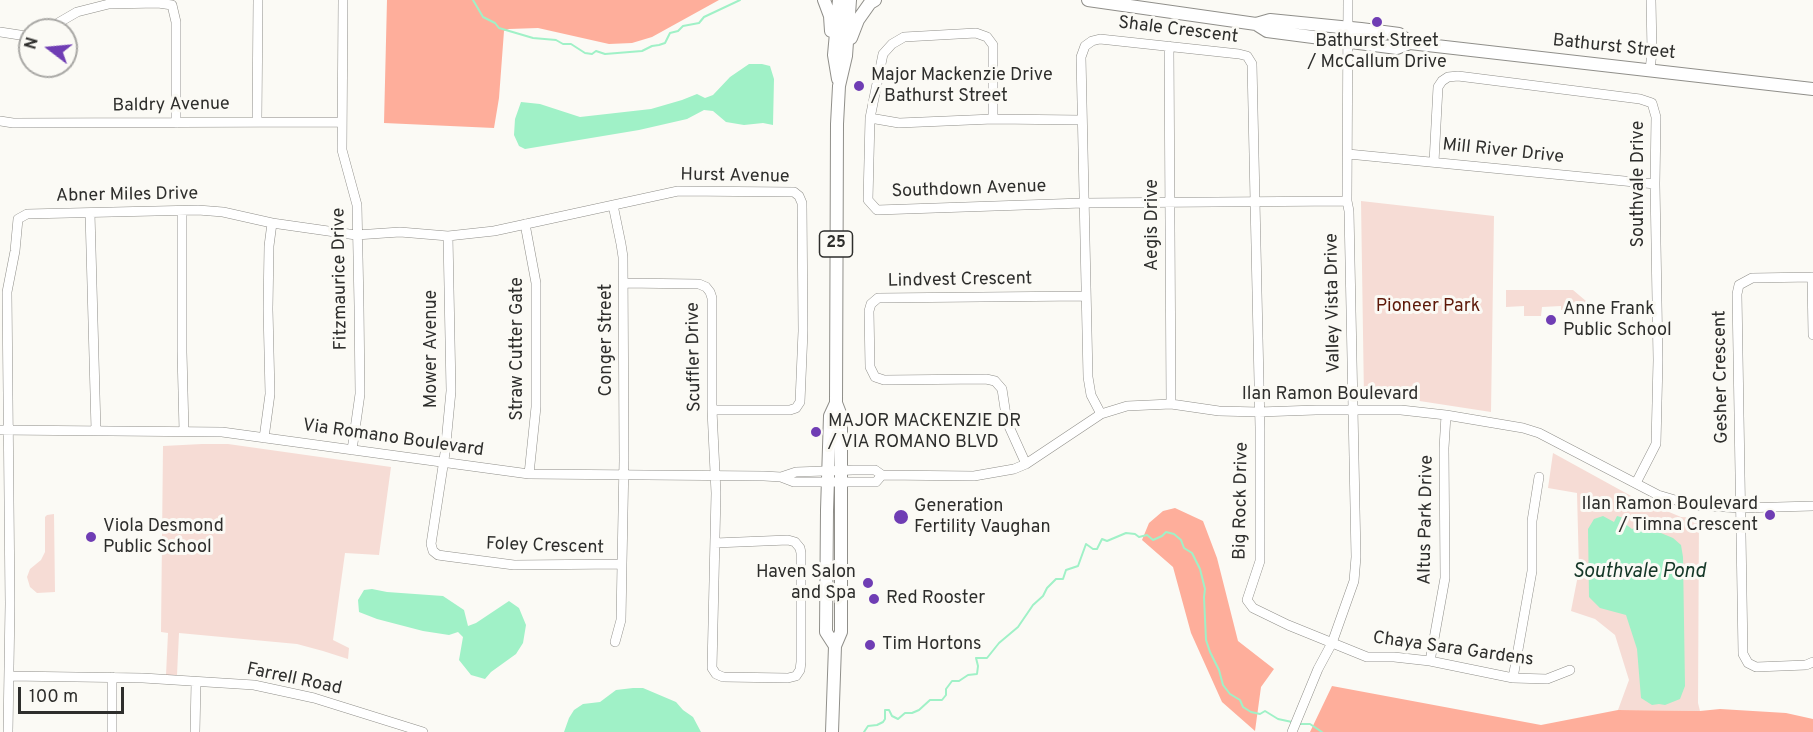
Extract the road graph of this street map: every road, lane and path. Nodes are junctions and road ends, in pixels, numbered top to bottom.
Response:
1 (258, 0) edge
2 (343, 0) edge
3 (824, 0) edge
4 (839, 0) edge
5 (850, 0) edge
6 (875, 0) edge
7 (1088, 0) edge
8 (1348, 0) edge
9 (1652, 0) edge
10 (66, 18) edge
11 (1256, 24) junction
12 (1348, 27) junction
13 (0, 32) edge
14 (18, 35) edge
15 (1347, 41) junction
16 (1410, 43) junction
17 (1169, 46) junction
18 (846, 50) junction
19 (834, 55) junction
20 (1650, 70) junction
21 (839, 86) junction
22 (1813, 89) edge
23 (870, 118) junction
24 (993, 119) junction
25 (1081, 120) junction
26 (0, 121) edge
27 (257, 121) junction
28 (342, 122) junction
29 (176, 123) junction
30 (1348, 154) junction
31 (1434, 162) junction
32 (1655, 184) junction
33 (1255, 201) junction
34 (1347, 201) junction
35 (1170, 202) junction
36 (1083, 203) junction
37 (613, 206) junction
38 (182, 211) junction
39 (90, 213) junction
40 (272, 223) junction
41 (525, 224) junction
42 (356, 235) junction
43 (448, 236) junction
44 (1812, 277) edge
45 (623, 283) junction
46 (1085, 296) junction
47 (1813, 334) edge
48 (1171, 404) junction
49 (1352, 409) junction
50 (712, 410) junction
51 (1259, 412) junction
52 (1101, 414) junction
53 (1446, 415) junction
54 (4, 429) edge
55 (96, 430) junction
56 (184, 431) junction
57 (264, 438) junction
58 (352, 450) junction
59 (443, 463) junction
60 (1026, 464) junction
61 (529, 474) junction
62 (624, 476) junction
63 (716, 476) junction
64 (835, 476) junction
65 (1539, 477) dead end
66 (1636, 483) junction
67 (1813, 506) edge
68 (1741, 508) junction
69 (715, 543) junction
70 (622, 564) junction
71 (615, 642) dead end
72 (1332, 643) junction
73 (1430, 661) junction
74 (1813, 662) edge
75 (1570, 670) dead end
76 (10, 676) junction
77 (112, 678) junction
78 (1514, 678) junction
79 (196, 682) junction
80 (8, 732) edge
81 (112, 732) edge
82 (195, 732) edge
83 (423, 732) edge
84 (832, 732) edge
85 (1292, 732) edge

1 - 27 street
2 - 28 street, Fitzmaurice Drive
3 - 19 main road
4 - 19 main road, 25
5 - 18 main road, 25
6 - 18 main road
7 - 11 main road, Bathurst Street
8 - 12 street, Valley Vista Drive
9 - 20 street
10 - 29 street
11 - 12 main road, Bathurst Street
11 - 15 main road, Bathurst Street
12 - 15 street, Valley Vista Drive
12 - 16 main road, Bathurst Street
13 - 14 street
15 - 16 main road, Bathurst Street
15 - 30 street, Valley Vista Drive
16 - 20 main road, Bathurst Street
17 - 25 street, Shale Crescent
17 - 33 street, Shale Crescent
17 - 35 street, Aegis Drive
18 - 21 main road, 25
19 - 21 main road, 25
20 - 22 main road, Bathurst Street
21 - 64 main road, 25
23 - 24 street
23 - 24 street, Southdown Avenue
23 - 36 street, Southdown Avenue
24 - 25 street
25 - 36 street, Shale Crescent
26 - 29 street, Baldry Avenue
27 - 28 street, Baldry Avenue
27 - 29 street, Baldry Avenue
28 - 42 street, Fitzmaurice Drive
30 - 31 street, Mill River Drive
30 - 34 street, Valley Vista Drive
31 - 32 street, Mill River Drive
31 - 32 street, Southvale Drive
32 - 66 street, Southvale Drive
33 - 34 street, Southdown Avenue
33 - 35 street, Southdown Avenue
33 - 51 street, Shale Crescent
34 - 49 street, Valley Vista Drive
35 - 36 street, Southdown Avenue
35 - 48 street, Aegis Drive
36 - 46 street, Shale Crescent
37 - 41 street, Hurst Avenue
37 - 45 street, Conger Street
37 - 50 street, Hurst Avenue
38 - 39 street, Abner Miles Drive
38 - 40 street, Abner Miles Drive
38 - 56 street
39 - 54 street, Abner Miles Drive
39 - 55 street
40 - 42 street, Abner Miles Drive
40 - 57 street
41 - 43 street, Hurst Avenue
41 - 61 street, Straw Cutter Gate
42 - 43 street, Abner Miles Drive
42 - 58 street, Fitzmaurice Drive
43 - 59 street, Mower Avenue
44 - 47 street
44 - 68 street, Gesher Crescent
45 - 50 street, Scuffler Drive
45 - 62 street, Conger Street
46 - 52 street, Shale Crescent
46 - 60 street, Lindvest Crescent
48 - 51 street, Ilan Ramon Boulevard
48 - 52 street, Ilan Ramon Boulevard
49 - 51 street, Ilan Ramon Boulevard
49 - 53 street, Ilan Ramon Boulevard
49 - 72 street, Valley Vista Drive
50 - 63 street, Scuffler Drive
51 - 72 street, Big Rock Drive
52 - 60 street, Ilan Ramon Boulevard
53 - 66 street, Ilan Ramon Boulevard
53 - 73 street, Altus Park Drive
54 - 55 street, Via Romano Boulevard
54 - 76 street
55 - 56 street, Via Romano Boulevard
56 - 57 street, Via Romano Boulevard
57 - 58 street, Via Romano Boulevard
58 - 59 street, Via Romano Boulevard
59 - 61 street, Via Romano Boulevard
59 - 70 street, Foley Crescent
60 - 64 street, Ilan Ramon Boulevard
61 - 62 street, Via Romano Boulevard
62 - 63 street, Via Romano Boulevard
62 - 70 street, Foley Crescent
63 - 64 street, Via Romano Boulevard
63 - 69 street, Scuffler Drive
64 - 84 main road, 25
65 - 78 street
66 - 68 street, Ilan Ramon Boulevard
67 - 68 street, Ilan Ramon Boulevard
68 - 74 street
69 - 69 street, Scuffler Drive
70 - 71 street
72 - 73 street, Chaya Sara Gardens
72 - 85 street, Valley Vista Drive
73 - 78 street, Chaya Sara Gardens
75 - 78 street, Chaya Sara Gardens
76 - 77 street, Farrell Road
76 - 80 street
77 - 79 street, Farrell Road
77 - 81 street
79 - 82 street
79 - 83 street, Farrell Road

